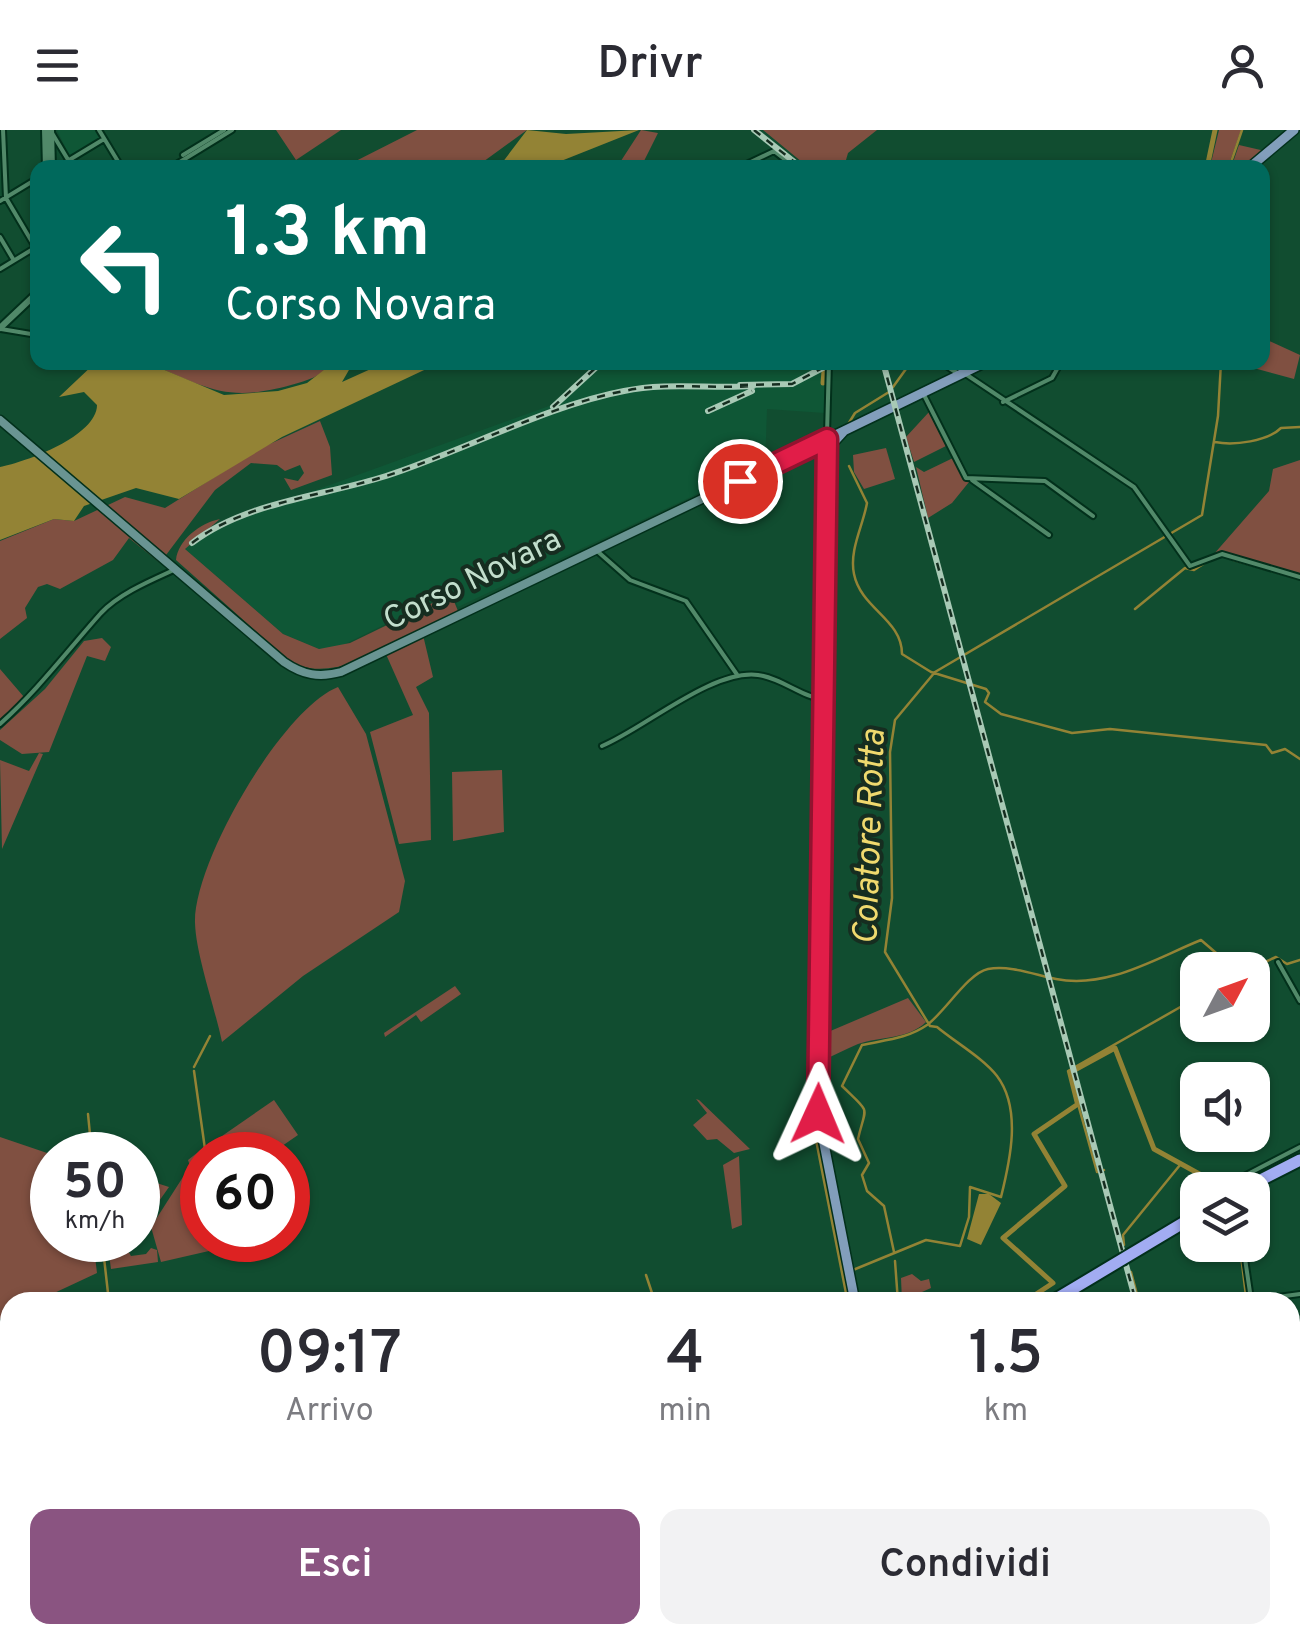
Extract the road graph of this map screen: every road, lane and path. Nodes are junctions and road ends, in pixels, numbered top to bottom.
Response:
1 (3, 130) edge
2 (49, 130) edge
3 (99, 130) edge
4 (224, 130) edge
5 (232, 130) edge
6 (1294, 130) edge
7 (104, 138) junction
8 (183, 155) dead end
9 (51, 160) edge
10 (68, 160) joint
11 (117, 160) edge
12 (183, 160) edge
13 (756, 160) edge
14 (785, 160) edge
15 (1258, 160) edge
16 (30, 183) edge
17 (3, 199) edge
18 (0, 237) edge
19 (30, 238) edge
20 (30, 251) edge
21 (14, 261) junction
22 (0, 269) edge
23 (30, 300) edge
24 (0, 328) edge
25 (30, 334) edge
26 (828, 370) edge
27 (955, 370) edge
28 (964, 370) edge
29 (967, 370) edge
30 (1056, 370) edge
31 (960, 373) junction
32 (942, 379) dead end
33 (923, 393) junction
34 (1003, 402) junction
35 (0, 420) edge
36 (844, 431) junction
37 (825, 440) junction
38 (808, 448) junction
39 (828, 457) junction
40 (972, 480) junction
41 (1094, 516) dead end
42 (1049, 535) dead end
43 (596, 550) junction
44 (176, 570) junction
45 (1300, 578) edge
46 (738, 676) junction
47 (821, 699) junction
48 (0, 724) edge
49 (602, 746) dead end
50 (1278, 962) dead end
51 (1300, 1001) edge
52 (1300, 1147) edge
53 (1300, 1160) edge
54 (1300, 1168) edge
55 (1252, 1172) edge
56 (1270, 1175) edge
57 (1270, 1183) edge
58 (1180, 1225) edge
59 (1180, 1233) edge
60 (1245, 1262) edge
61 (853, 1292) edge
62 (1068, 1292) edge
63 (1081, 1292) edge
64 (1250, 1292) edge

1 - 17 street
2 - 9 street
2 - 10 street
3 - 7 street
4 - 8 street
5 - 12 street
6 - 15 main road
7 - 10 street
7 - 11 street
13 - 14 street
16 - 17 street
17 - 19 street
18 - 21 street
20 - 21 street
21 - 22 street
23 - 24 street
24 - 25 street
26 - 37 street
27 - 31 street
28 - 31 street
29 - 31 main road, Corso Novara
30 - 34 street
31 - 32 street
31 - 33 main road, Corso Novara
31 - 34 street
33 - 36 main road, Corso Novara
33 - 40 street
34 - 45 street
35 - 44 main road, Corso Novara
36 - 37 main road, Corso Novara
36 - 39 main road
37 - 38 main road, Corso Novara
37 - 39 main road
38 - 39 main road
38 - 43 main road, Corso Novara
39 - 47 main road
40 - 41 street
40 - 42 street
43 - 44 main road, Corso Novara
43 - 46 street
44 - 48 street
46 - 47 street
46 - 49 street
47 - 61 main road
50 - 51 street
52 - 55 street
53 - 56 highway
54 - 57 highway
58 - 62 highway, bridge
59 - 63 highway, bridge
60 - 64 street

